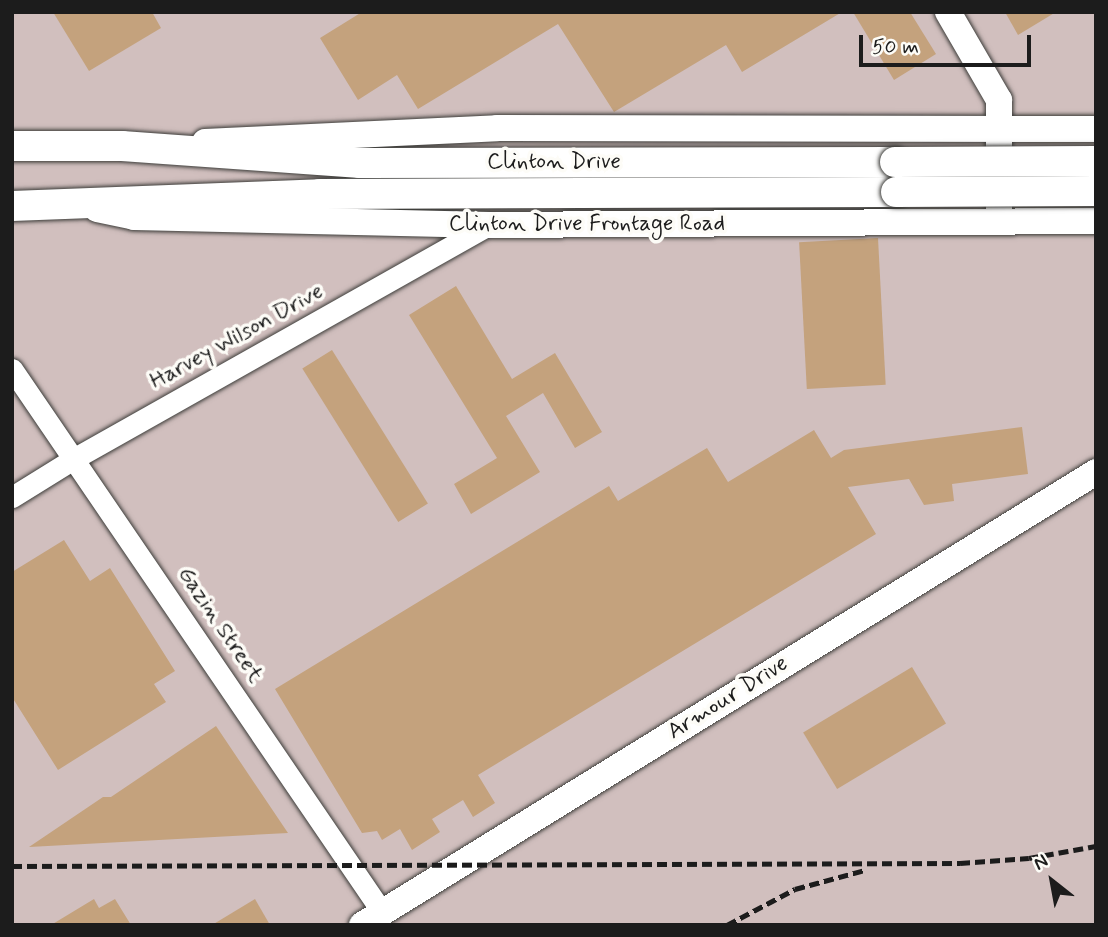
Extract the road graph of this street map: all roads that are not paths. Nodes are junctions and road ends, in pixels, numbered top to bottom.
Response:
1 (948, 12) edge
2 (999, 129) junction
3 (1096, 129) edge
4 (12, 146) edge
5 (122, 146) junction
6 (1096, 161) edge
7 (1096, 191) edge
8 (79, 205) junction
9 (12, 206) edge
10 (1096, 221) edge
11 (999, 222) junction
12 (489, 225) junction
13 (12, 369) edge
14 (75, 457) junction
15 (1096, 472) edge
16 (12, 498) edge
17 (372, 919) edge

1 - 2 street
2 - 3 street
2 - 5 street
2 - 11 street
4 - 5 main road, Clinton Drive
5 - 6 main road, Clinton Drive, bridge
7 - 8 main road, Clinton Drive, bridge
8 - 9 main road, Clinton Drive
8 - 12 street, Clinton Drive Frontage Road
10 - 11 street, Clinton Drive Frontage Road
11 - 12 street, Clinton Drive Frontage Road
12 - 14 street, Harvey Wilson Drive
13 - 14 street, Gazin Street
14 - 16 street, Harvey Wilson Drive
14 - 17 street, Gazin Street
15 - 17 street, Armour Drive

